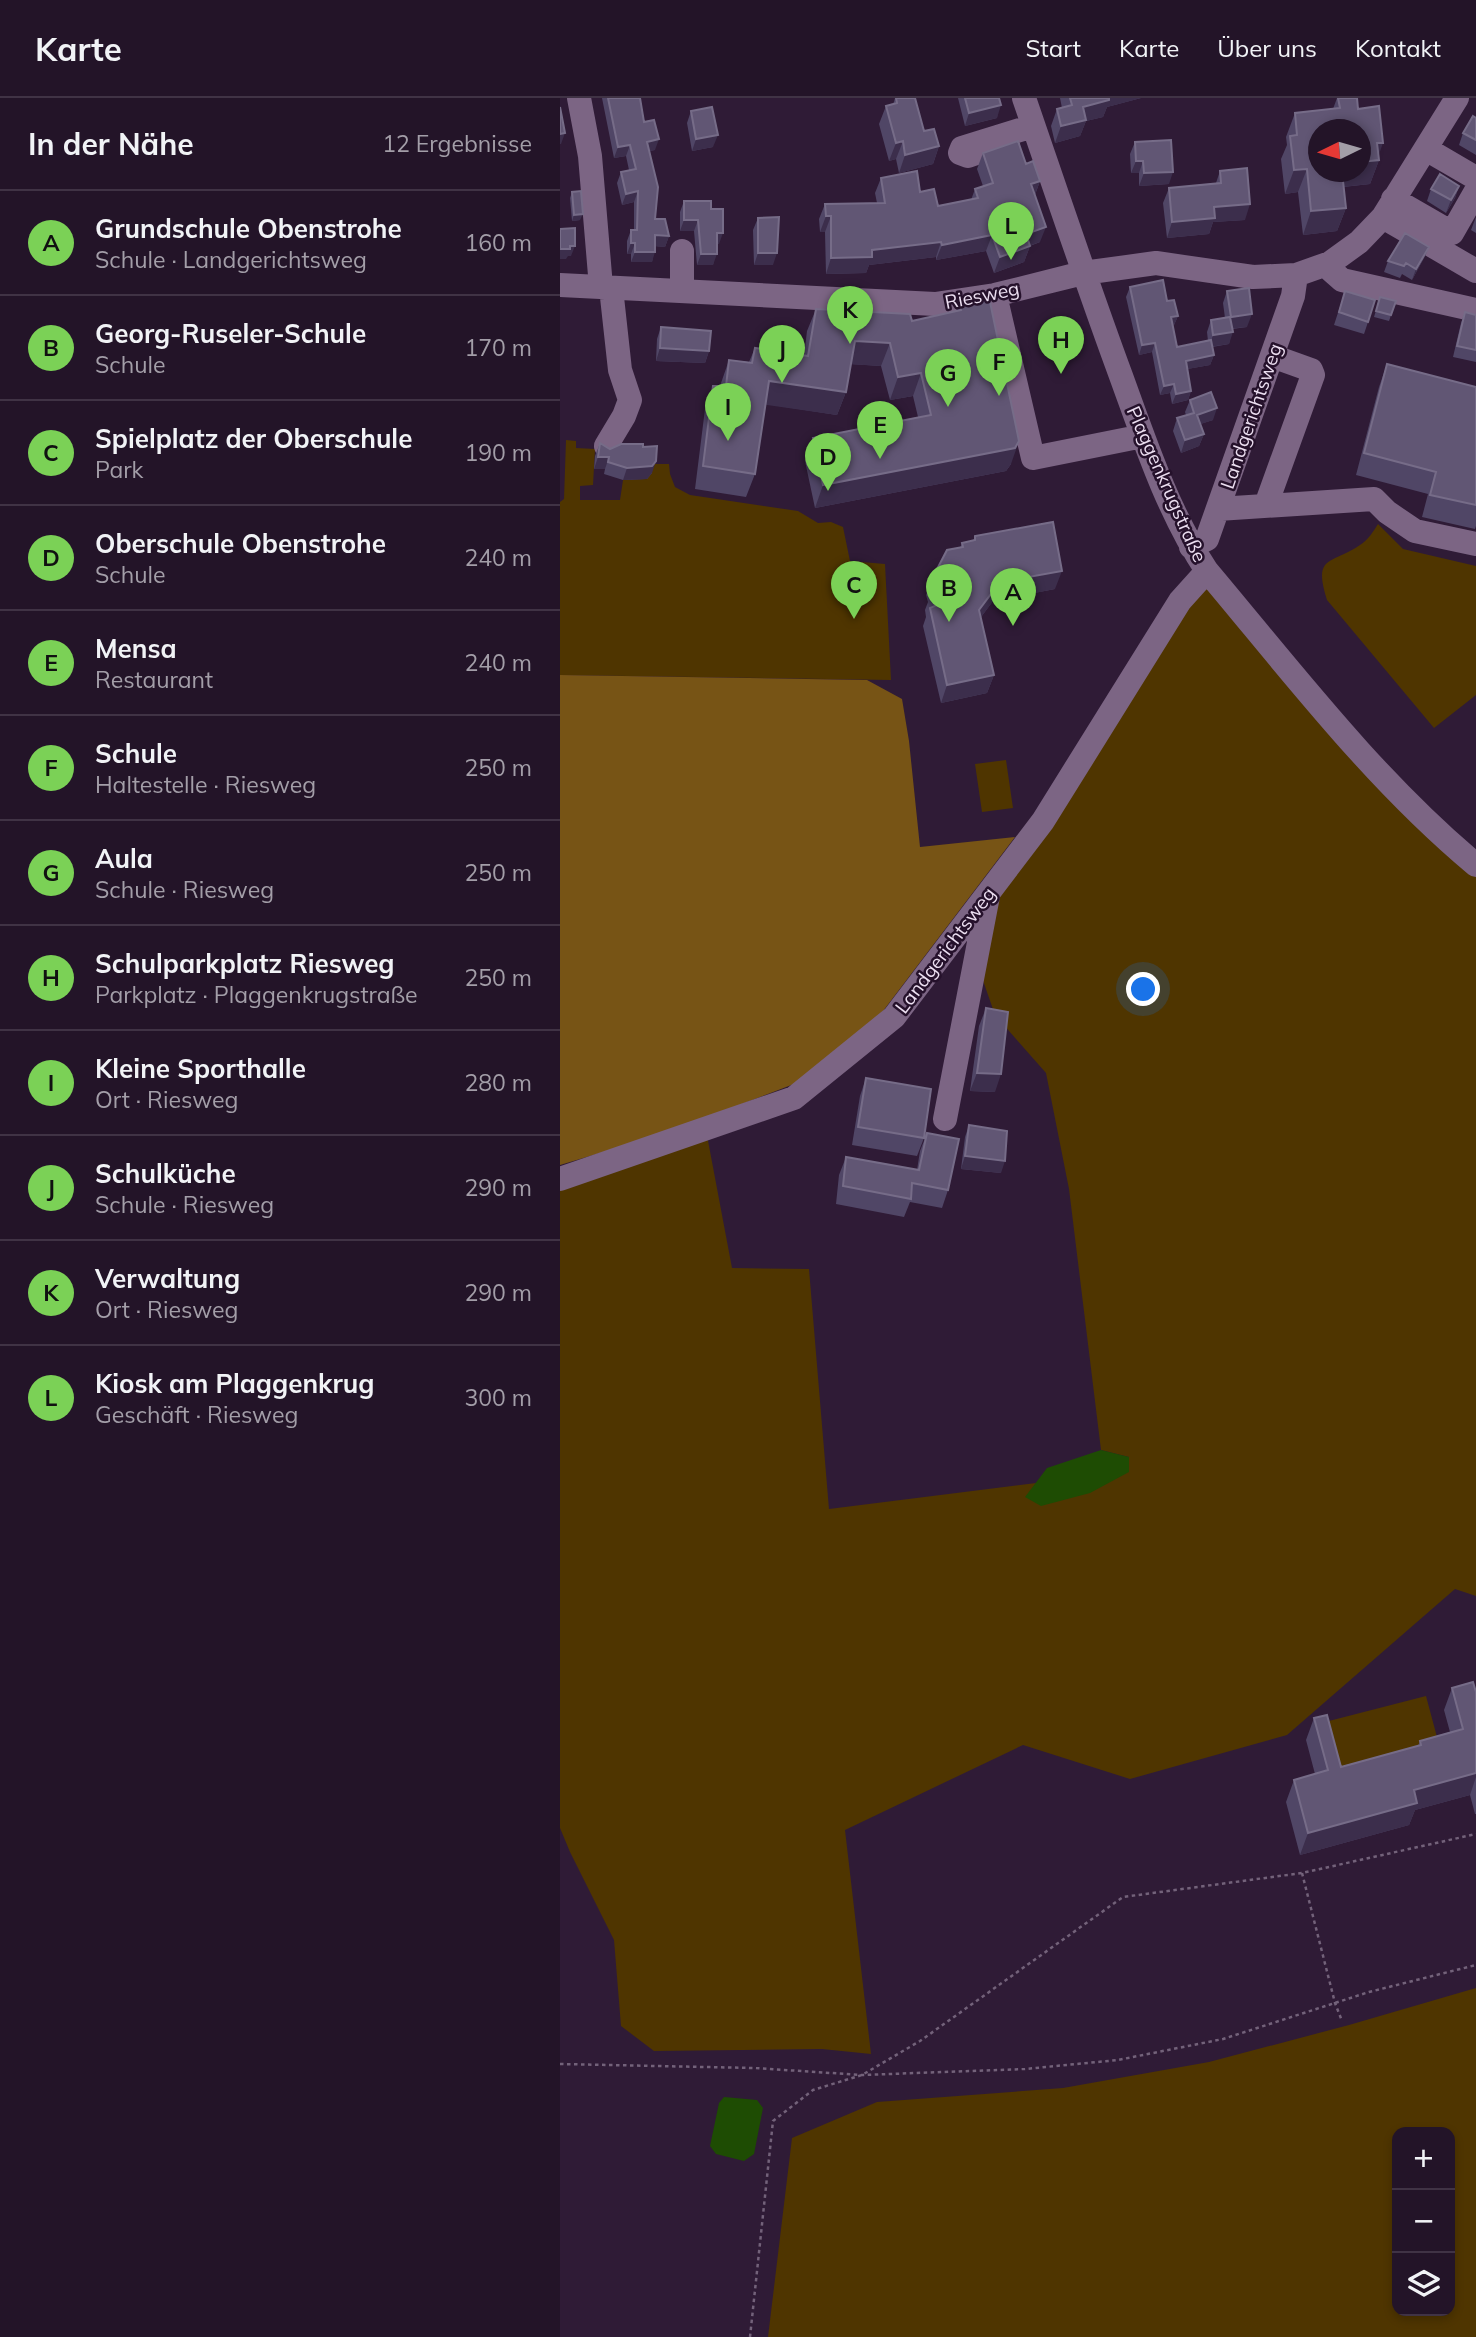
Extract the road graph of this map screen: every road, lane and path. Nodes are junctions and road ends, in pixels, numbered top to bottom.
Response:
1 (579, 98) edge
2 (1024, 98) edge
3 (1463, 104) edge
4 (1033, 125) junction
5 (1426, 149) junction
6 (950, 156) dead end
7 (1476, 177) edge
8 (1476, 191) edge
9 (1388, 208) junction
10 (682, 251) dead end
11 (1325, 265) junction
12 (1476, 271) edge
13 (1083, 273) junction
14 (1296, 275) junction
15 (560, 285) edge
16 (606, 288) junction
17 (682, 290) junction
18 (995, 295) junction
19 (1476, 310) edge
20 (1272, 356) junction
21 (1143, 436) junction
22 (606, 446) edge
23 (1266, 505) junction
24 (1218, 509) junction
25 (1476, 544) edge
26 (1191, 547) junction
27 (1207, 571) junction
28 (1476, 865) edge
29 (989, 892) junction
30 (945, 1119) dead end
31 (560, 1180) edge
32 (1476, 1834) edge
33 (1302, 1873) junction
34 (1476, 1965) edge
35 (1335, 2003) junction
36 (1342, 2021) dead end
37 (560, 2064) edge
38 (862, 2075) junction
39 (750, 2337) edge

1 - 16 street
2 - 4 street, Plaggenkrugstraße
3 - 5 street, Riesweg
4 - 6 street
4 - 13 street, Plaggenkrugstraße
5 - 7 street
5 - 9 street, Riesweg
8 - 9 street
9 - 11 street, Riesweg
9 - 12 street
10 - 17 street
11 - 14 street, Riesweg
11 - 19 street
13 - 14 street, Riesweg
13 - 18 street, Riesweg
13 - 21 street, Plaggenkrugstraße
14 - 20 street, Landgerichtsweg
15 - 16 street, Riesweg
16 - 17 street, Riesweg
16 - 22 street
17 - 18 street, Riesweg
18 - 21 street
20 - 23 street
20 - 24 street, Landgerichtsweg
21 - 26 street, Plaggenkrugstraße
23 - 24 street
23 - 25 street
24 - 26 street, Landgerichtsweg
26 - 27 street, Plaggenkrugstraße
27 - 28 street, Plaggenkrugstraße
27 - 29 street, Landgerichtsweg
29 - 30 street
29 - 31 street, Landgerichtsweg
32 - 33 path
33 - 35 path
33 - 38 path
34 - 35 path
35 - 36 path
35 - 38 path
37 - 38 path
38 - 39 path

